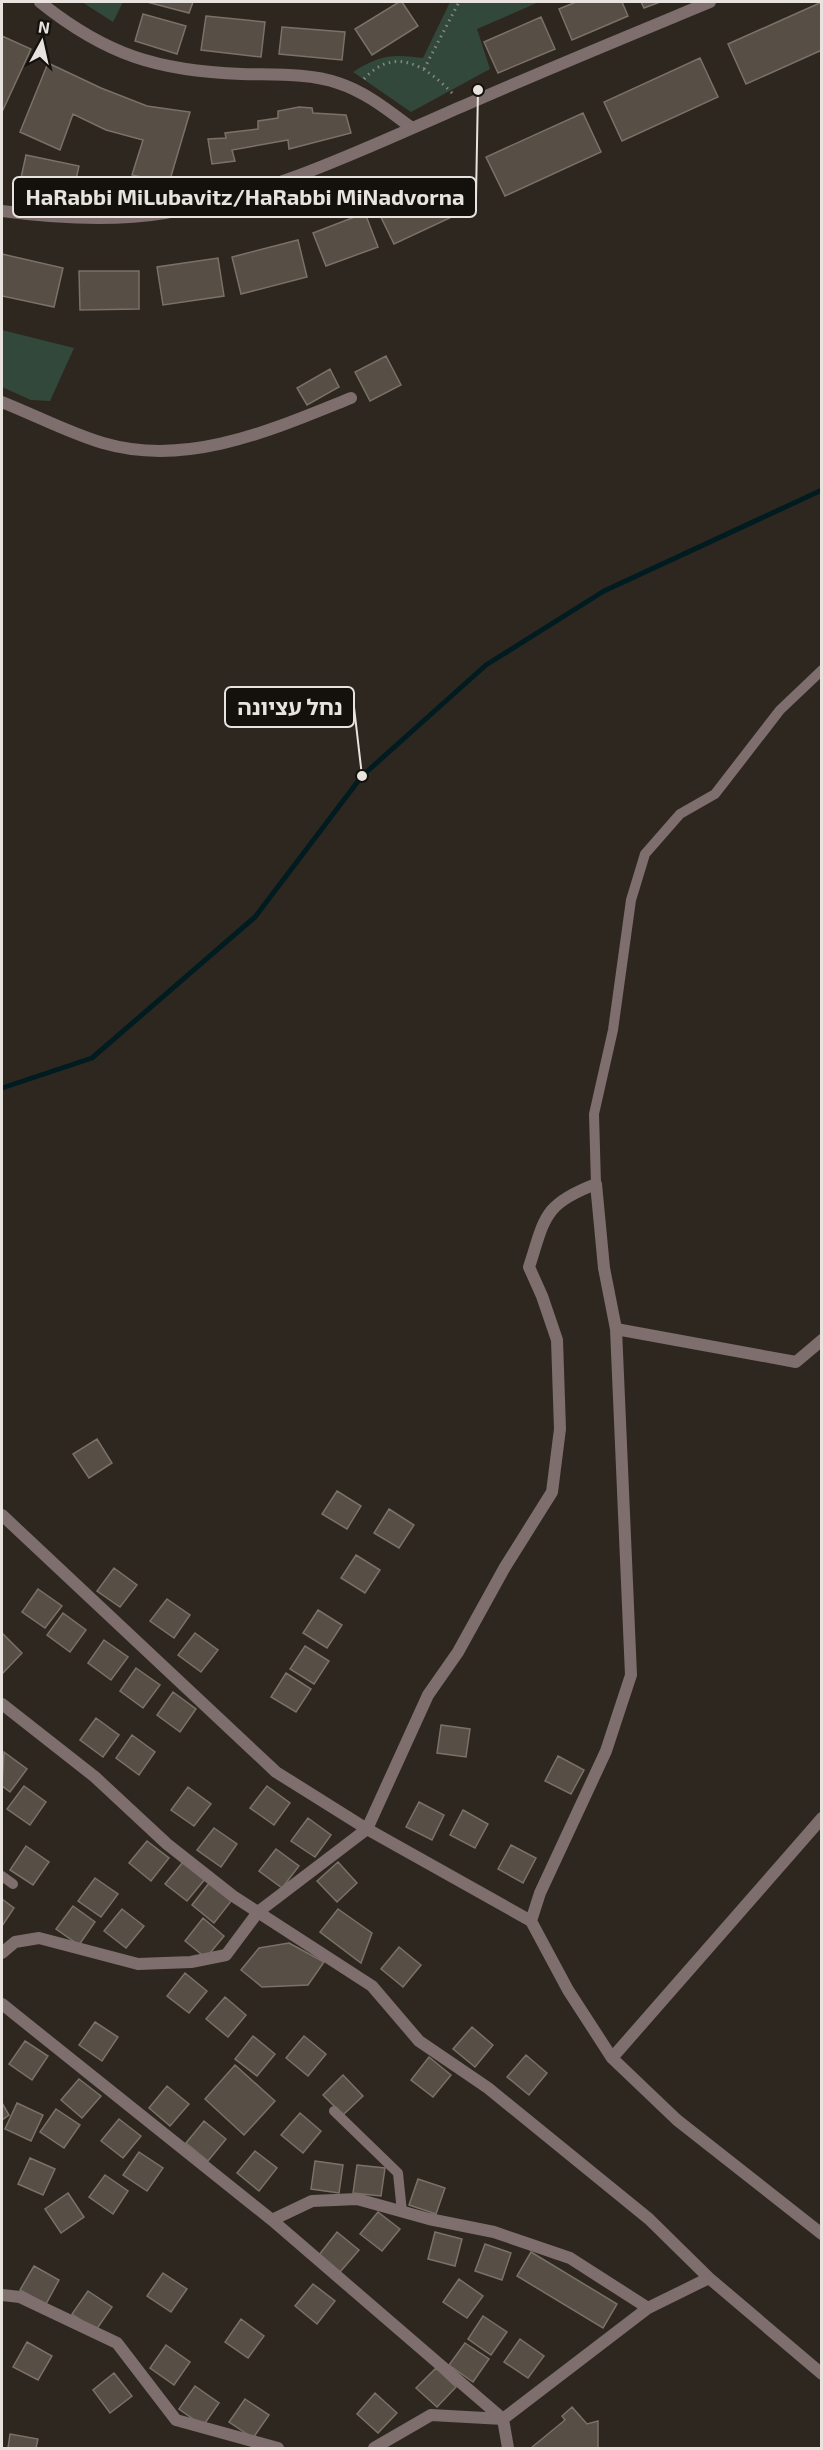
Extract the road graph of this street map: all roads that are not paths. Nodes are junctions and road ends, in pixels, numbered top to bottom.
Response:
1 (40, 2) edge
2 (710, 2) edge
3 (412, 128) junction
4 (2, 212) edge
5 (351, 398) dead end
6 (2, 402) edge
7 (822, 670) edge
8 (596, 1184) junction
9 (616, 1329) junction
10 (822, 1340) edge
11 (2, 1515) edge
12 (2, 1704) edge
13 (822, 1818) edge
14 (367, 1829) junction
15 (2, 1876) edge
16 (13, 1884) dead end
17 (258, 1912) junction
18 (531, 1921) junction
19 (2, 1953) edge
20 (2, 2004) edge
21 (612, 2058) junction
22 (334, 2112) dead end
23 (402, 2212) junction
24 (272, 2220) junction
25 (822, 2234) edge
26 (709, 2278) junction
27 (2, 2295) edge
28 (648, 2308) junction
29 (822, 2374) edge
30 (503, 2419) junction
31 (264, 2447) edge
32 (278, 2448) edge
33 (374, 2448) edge
34 (508, 2448) edge

1 - 3 street
2 - 3 street
3 - 4 street
5 - 6 street
7 - 8 lane
8 - 9 street
8 - 14 street
9 - 10 street
9 - 18 street
11 - 14 street
12 - 17 street
13 - 21 street
14 - 17 street
14 - 18 street
15 - 16 lane
17 - 19 street
17 - 26 street
18 - 21 street
20 - 24 street
21 - 25 street
22 - 23 lane
23 - 24 street
23 - 28 street
24 - 30 street
26 - 28 street
26 - 29 street
27 - 31 street
28 - 30 street
30 - 33 street
30 - 34 street
31 - 32 street

